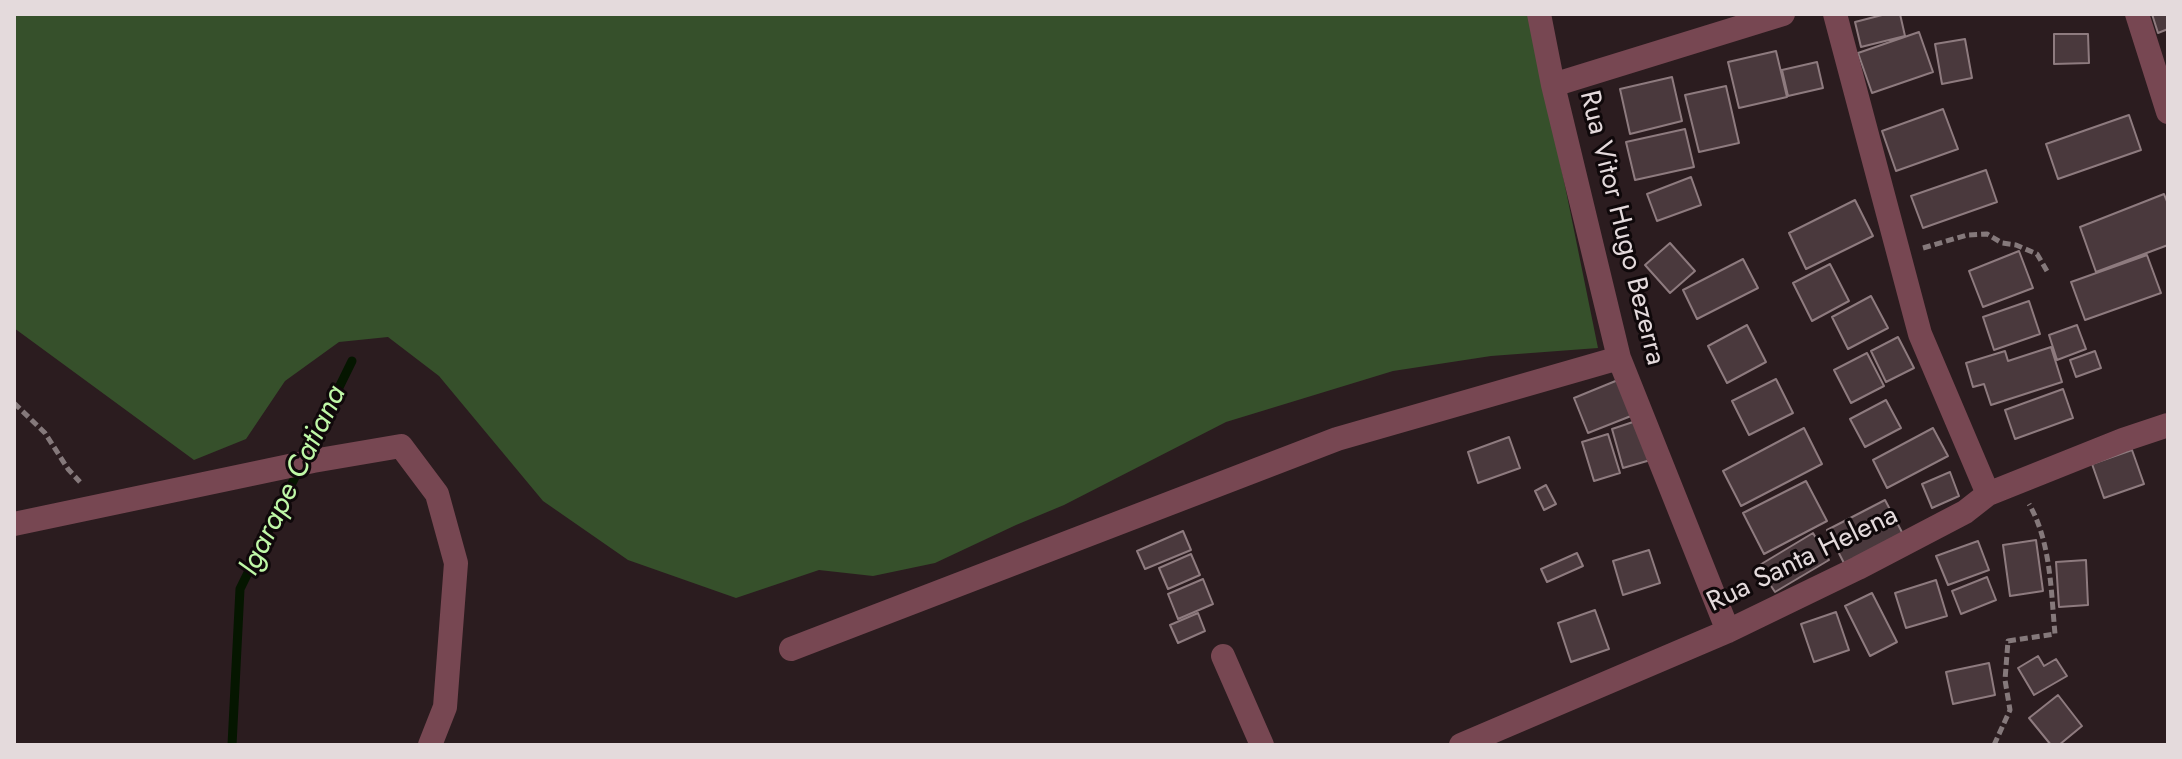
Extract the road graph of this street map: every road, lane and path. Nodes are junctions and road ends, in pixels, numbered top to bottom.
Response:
1 (1539, 14) edge
2 (1783, 14) edge
3 (1835, 14) edge
4 (2137, 14) edge
5 (1553, 85) junction
6 (2168, 112) edge
7 (1899, 258) junction
8 (2047, 271) dead end
9 (1619, 358) junction
10 (14, 403) edge
11 (2168, 425) edge
12 (2016, 482) junction
13 (1988, 494) junction
14 (104, 505) junction
15 (14, 524) edge
16 (1728, 631) junction
17 (791, 649) dead end
18 (1223, 656) dead end
19 (430, 745) edge
20 (1262, 745) edge
21 (1461, 745) edge
22 (1994, 745) edge

1 - 5 street, Rua Vitor Hugo Bezerra
2 - 5 street
3 - 7 street
4 - 6 street
5 - 9 street, Rua Vitor Hugo Bezerra
7 - 8 path
7 - 13 street
9 - 16 street, Rua Vitor Hugo Bezerra
9 - 17 street
10 - 14 path
11 - 12 street, Rua Santa Helena
12 - 13 street, Rua Santa Helena
12 - 22 path
13 - 16 street, Rua Santa Helena
14 - 15 street
14 - 19 street
16 - 21 street, Rua Santa Helena
18 - 20 street

